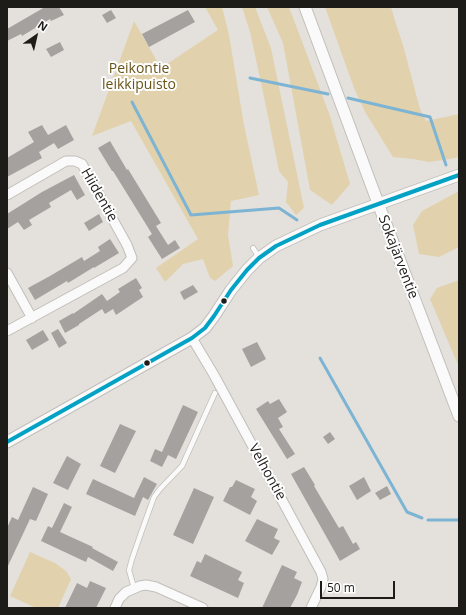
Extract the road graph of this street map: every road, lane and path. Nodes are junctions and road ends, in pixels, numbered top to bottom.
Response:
1 (305, 7) edge
2 (459, 175) edge
3 (7, 195) edge
4 (378, 203) junction
5 (253, 248) dead end
6 (260, 258) junction
7 (7, 273) edge
8 (32, 318) junction
9 (7, 331) edge
10 (192, 338) junction
11 (215, 393) dead end
12 (459, 416) edge
13 (7, 442) edge
14 (134, 588) junction
15 (115, 608) edge
16 (203, 608) edge
17 (311, 608) edge

1 - 4 street, Sokajärventie
2 - 4 street
3 - 8 street, Hiidentie
4 - 6 street
4 - 12 street, Sokajärventie
5 - 6 lane
6 - 10 street
7 - 8 street
8 - 9 street
10 - 13 street
10 - 17 street, Velhontie
11 - 14 lane
14 - 15 street
14 - 16 street

